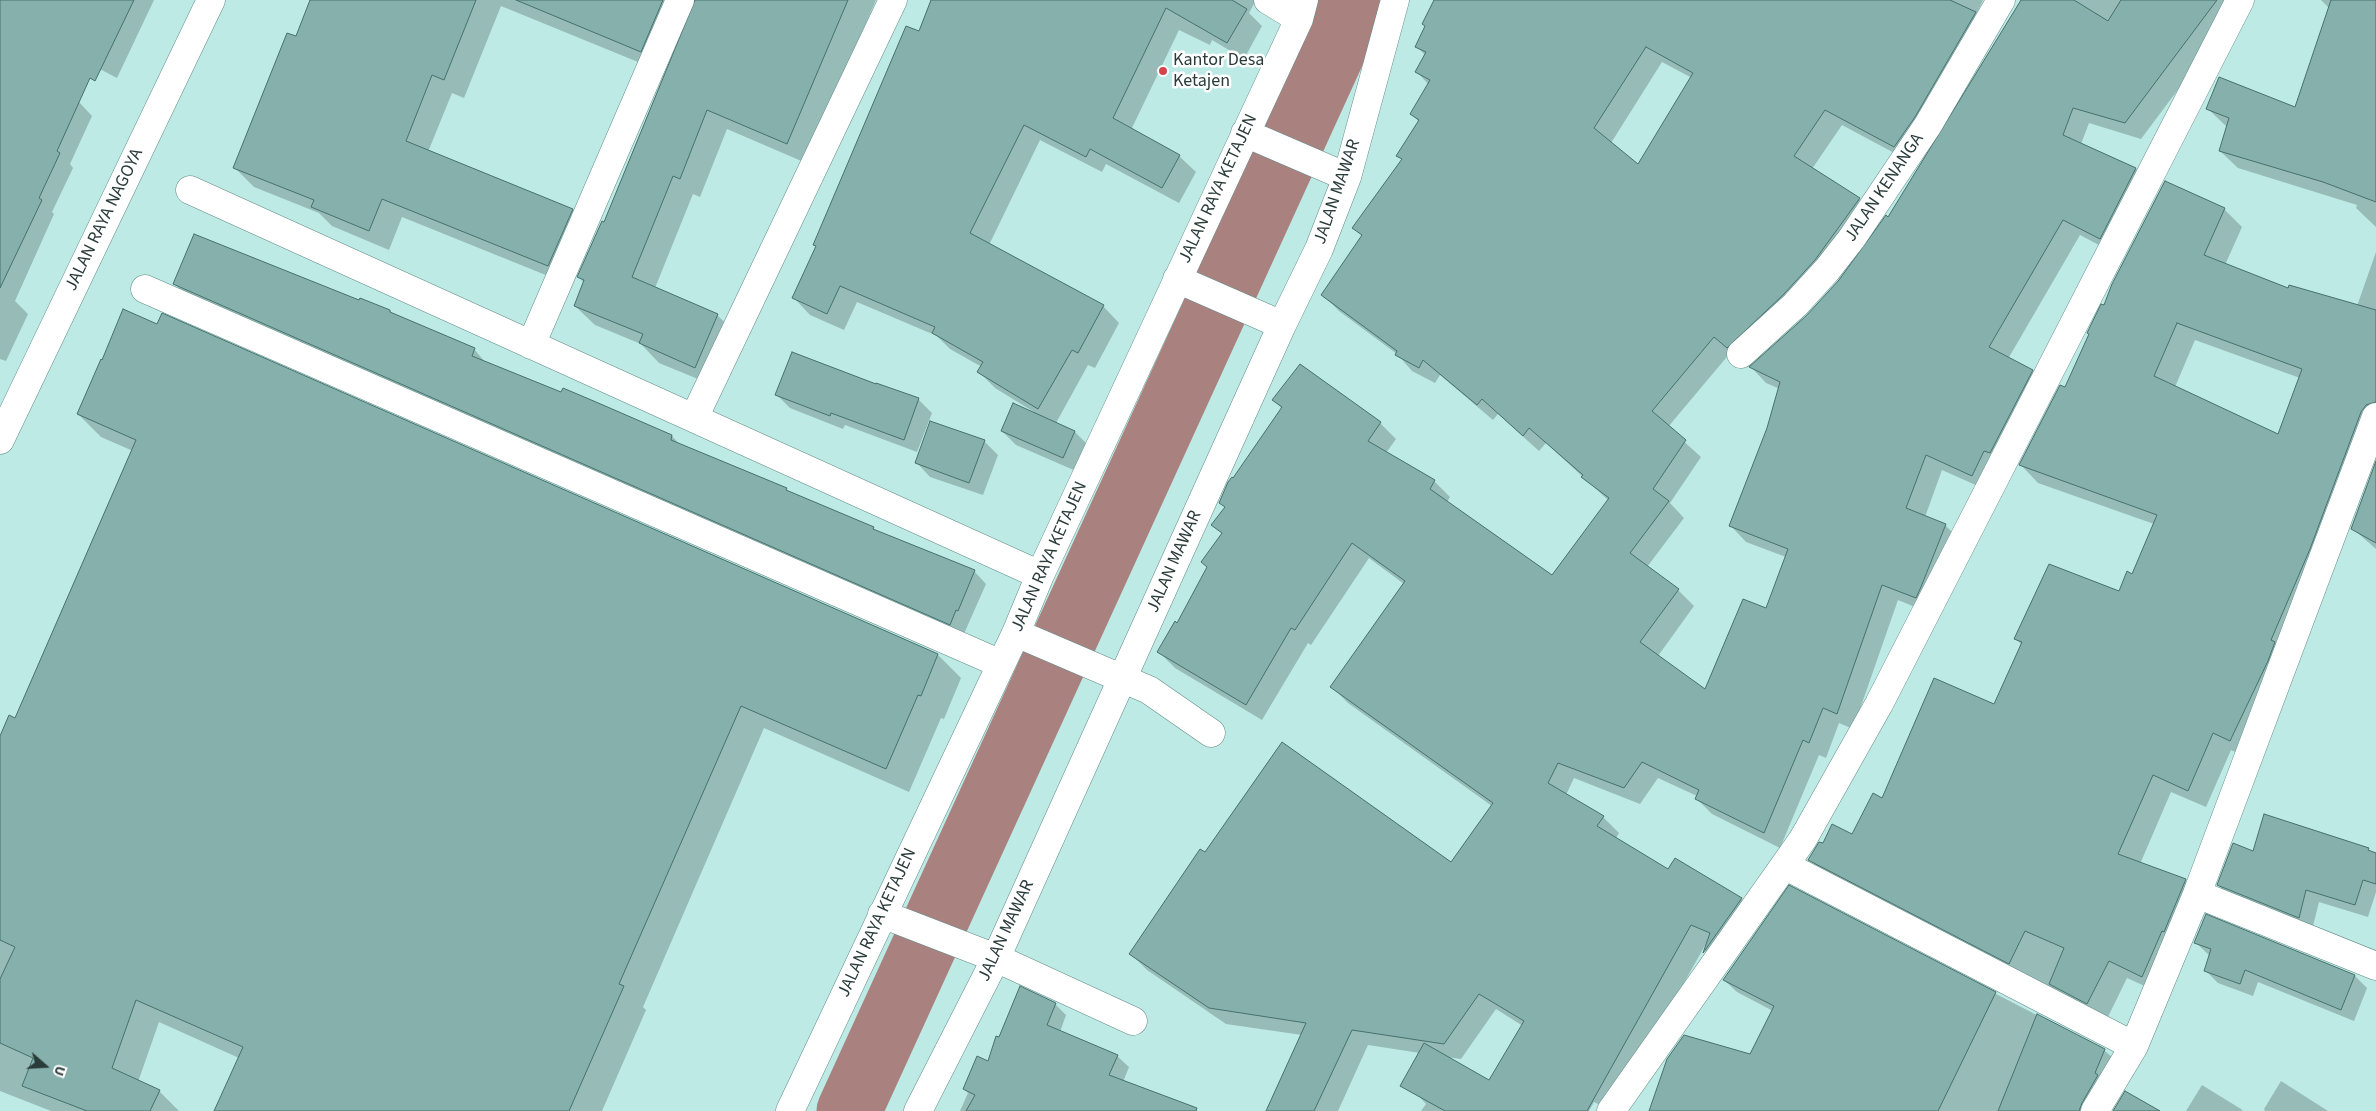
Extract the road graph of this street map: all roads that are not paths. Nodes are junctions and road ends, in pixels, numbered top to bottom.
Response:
1 (210, 0) edge
2 (680, 0) edge
3 (893, 0) edge
4 (1268, 0) edge
5 (1395, 0) edge
6 (2002, 0) edge
7 (2240, 0) edge
8 (1302, 9) edge
9 (1254, 137) junction
10 (1340, 174) junction
11 (190, 190) dead end
12 (1177, 279) junction
13 (145, 289) dead end
14 (1276, 322) junction
15 (531, 344) junction
16 (1741, 354) dead end
17 (2376, 417) edge
18 (694, 418) junction
19 (0, 440) edge
20 (1040, 575) junction
21 (1016, 633) junction
22 (1001, 664) junction
23 (1119, 677) junction
24 (1211, 734) dead end
25 (1786, 866) junction
26 (2197, 894) junction
27 (882, 914) junction
28 (991, 956) junction
29 (2376, 966) edge
30 (1133, 1021) dead end
31 (2134, 1046) junction
32 (790, 1111) edge
33 (918, 1111) edge
34 (1611, 1111) edge
35 (2095, 1111) edge

1 - 19 street, JALAN RAYA NAGOYA
2 - 15 street
3 - 18 street
4 - 8 street
5 - 10 street, JALAN MAWAR
6 - 16 street, JALAN KENANGA
7 - 25 street
8 - 9 street, JALAN RAYA KETAJEN
9 - 10 street
9 - 12 street, JALAN RAYA KETAJEN
10 - 14 street, JALAN MAWAR
11 - 15 street
12 - 14 street
12 - 20 street, JALAN RAYA KETAJEN
13 - 22 street
14 - 23 street, JALAN MAWAR
15 - 18 street
17 - 26 street
18 - 20 street
20 - 21 street, JALAN RAYA KETAJEN
21 - 22 street, JALAN RAYA KETAJEN
21 - 23 street
22 - 27 street, JALAN RAYA KETAJEN
23 - 24 street
23 - 28 street, JALAN MAWAR
25 - 31 street
25 - 34 street
26 - 29 street
26 - 31 street
27 - 28 street
27 - 32 street, JALAN RAYA KETAJEN
28 - 30 street
28 - 33 street, JALAN MAWAR
31 - 35 street

